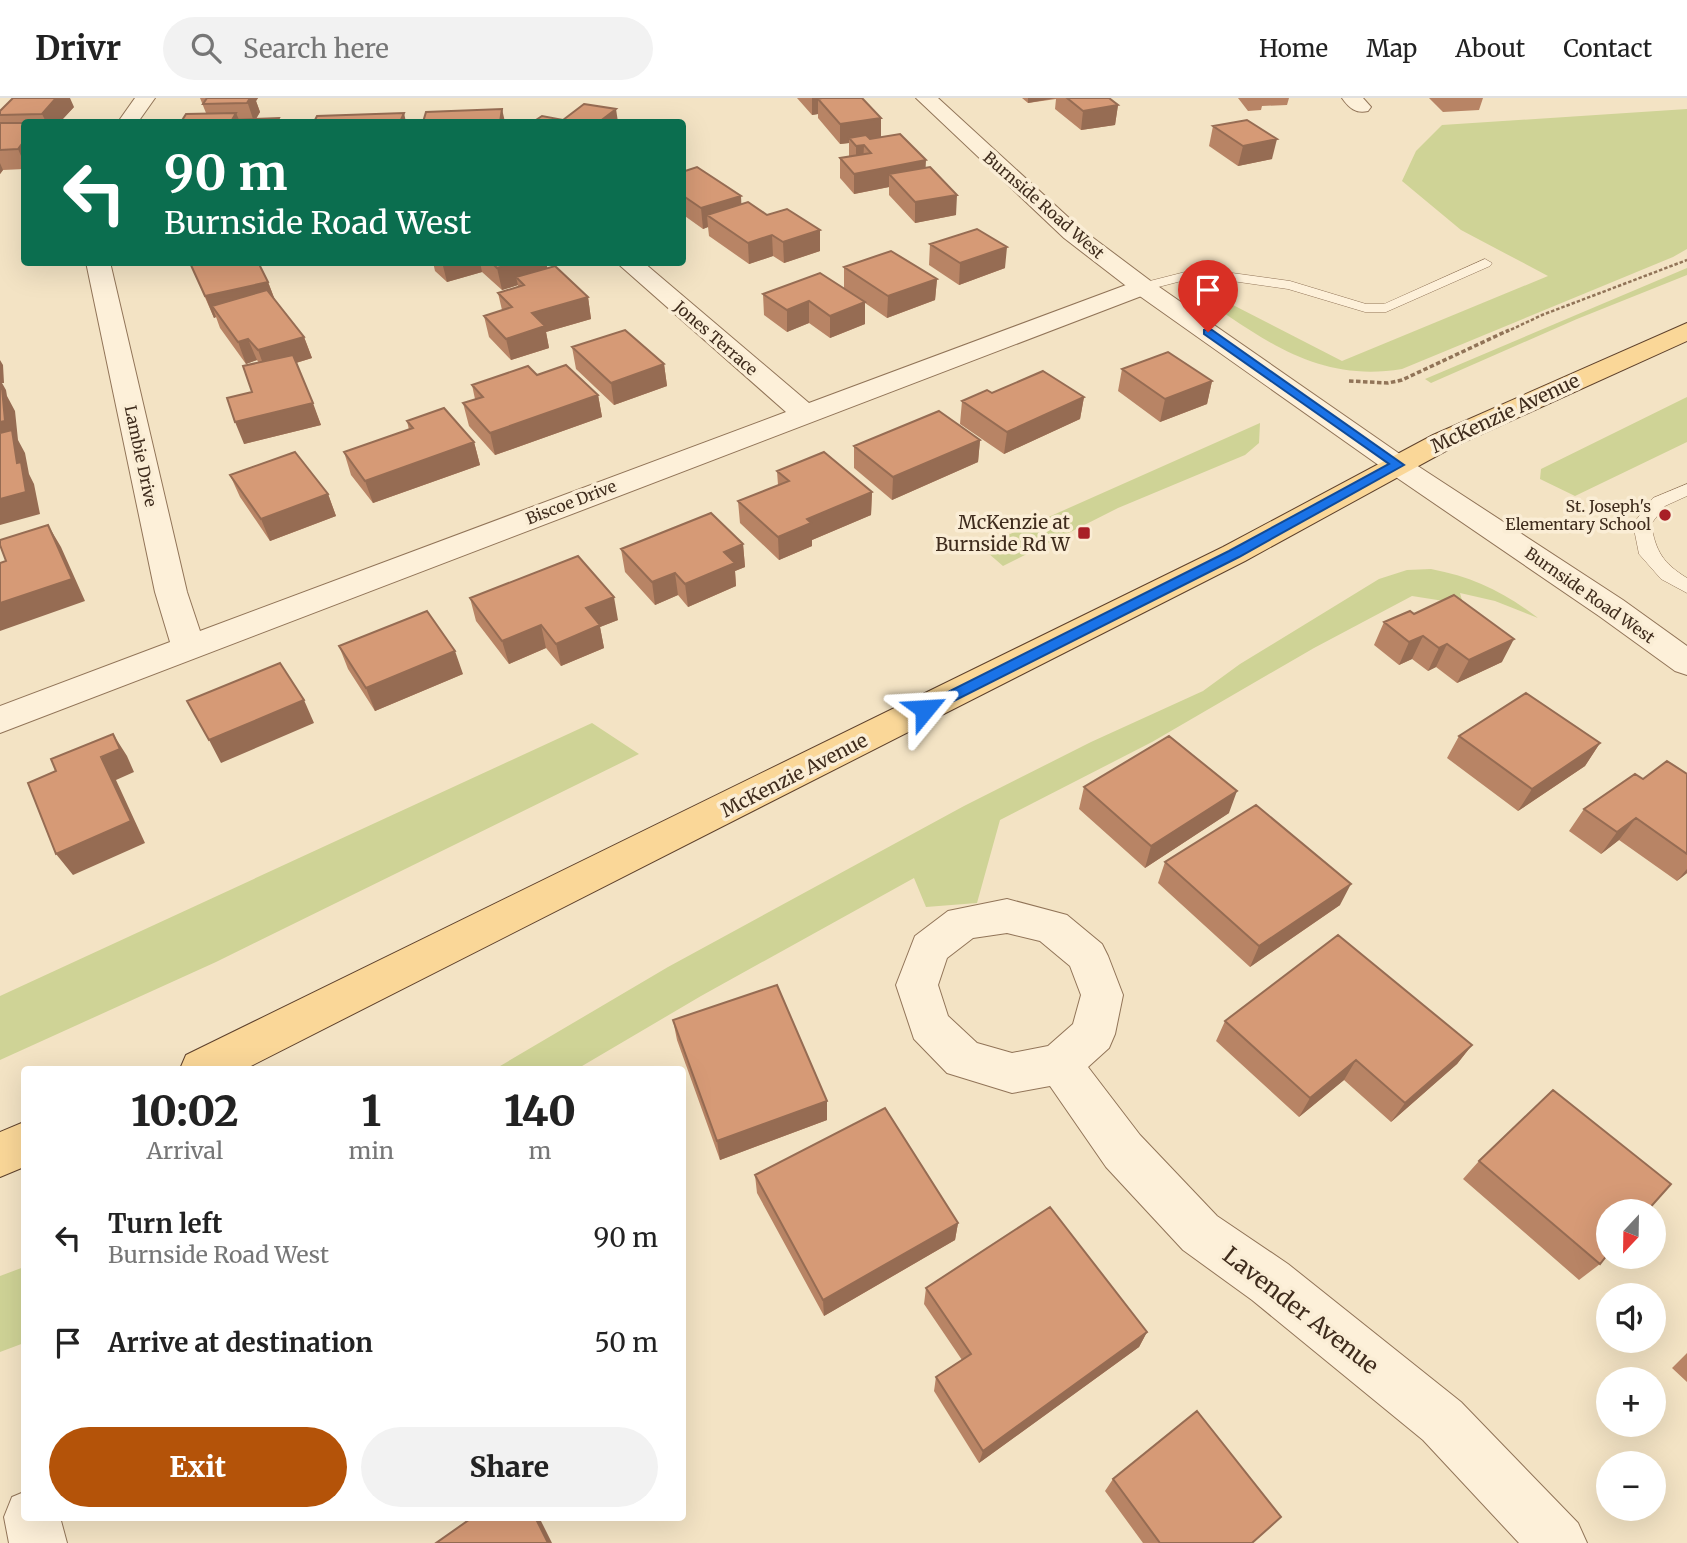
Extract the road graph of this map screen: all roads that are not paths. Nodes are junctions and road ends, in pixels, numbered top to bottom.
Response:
1 (145, 98) edge
2 (926, 98) edge
3 (130, 119) edge
4 (1485, 263) dead end
5 (99, 266) edge
6 (633, 266) edge
7 (1143, 287) junction
8 (1687, 331) edge
9 (804, 413) junction
10 (1398, 465) junction
11 (1687, 489) edge
12 (1687, 587) edge
13 (189, 648) junction
14 (1687, 663) edge
15 (0, 720) edge
16 (1060, 1064) dead end
17 (208, 1066) edge
18 (21, 1145) edge
19 (0, 1155) edge
20 (33, 1521) edge
21 (38, 1543) edge
22 (1558, 1543) edge

1 - 3 street
2 - 7 street, Burnside Road West
4 - 7 lane
5 - 13 street, Lambie Drive
6 - 9 street, Jones Terrace
7 - 9 street, Biscoe Drive
7 - 10 street, Burnside Road West
8 - 10 main road, McKenzie Avenue
9 - 13 street, Biscoe Drive
10 - 14 street, Burnside Road West
10 - 17 main road, McKenzie Avenue
11 - 12 lane
13 - 15 street, Biscoe Drive
16 - 22 street, Lavender Avenue
18 - 19 main road
20 - 21 street

